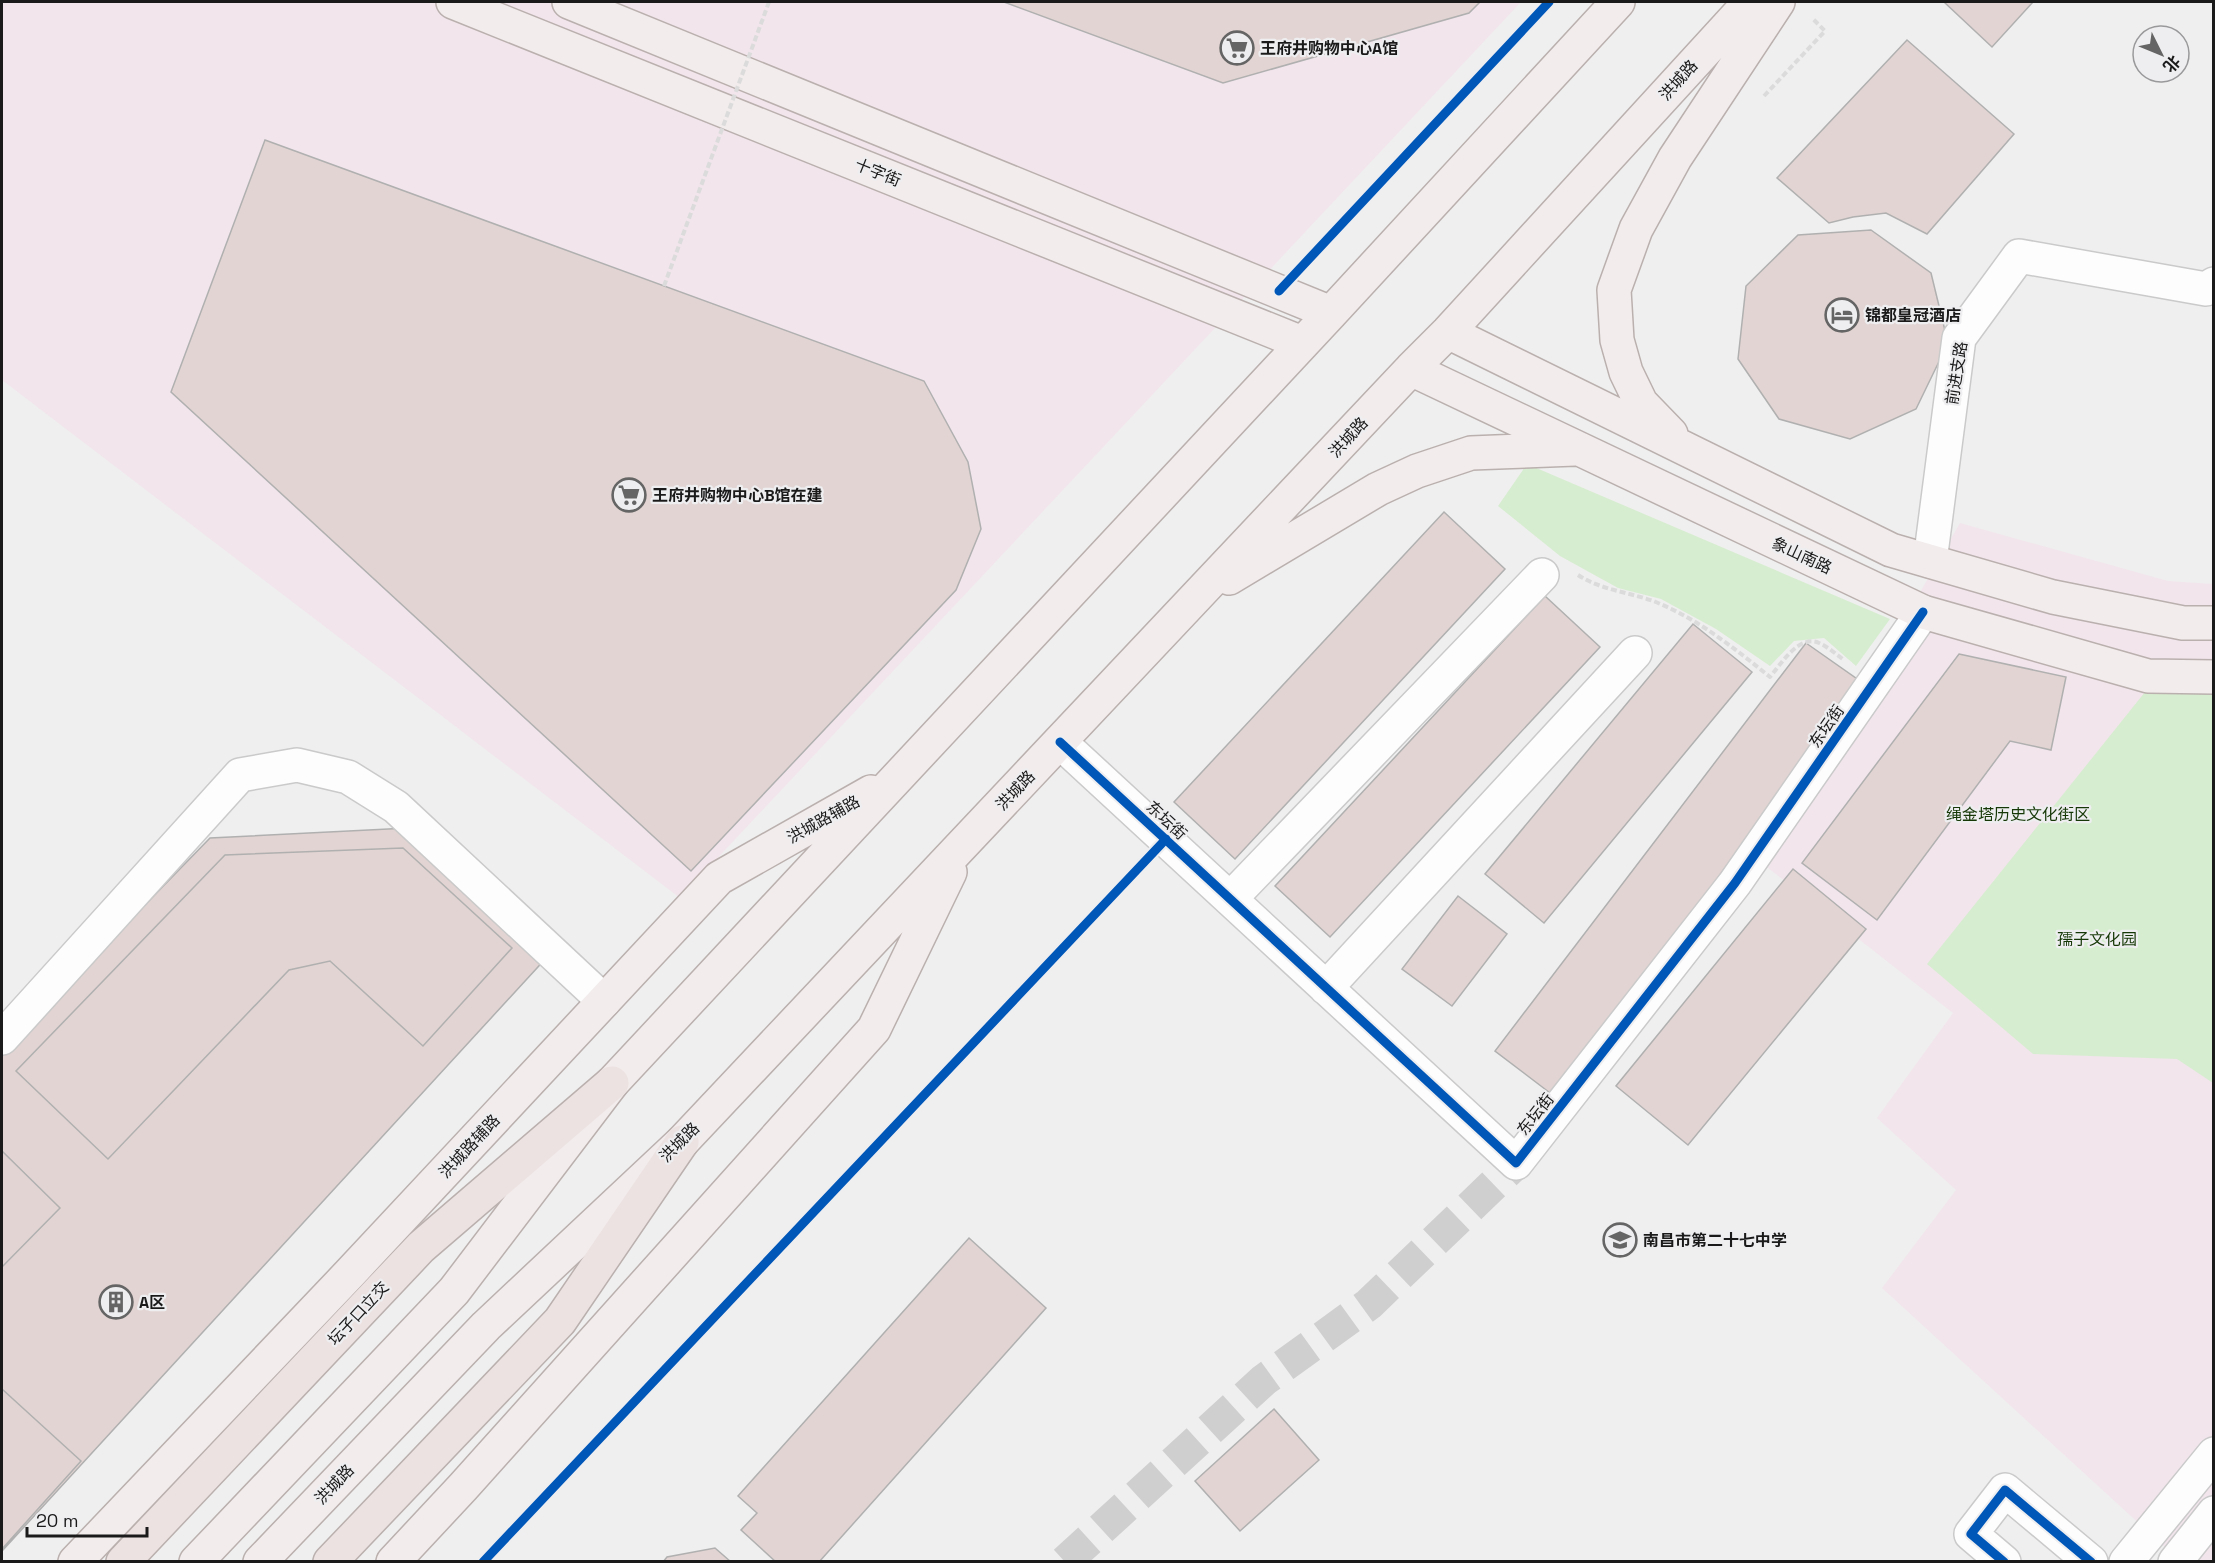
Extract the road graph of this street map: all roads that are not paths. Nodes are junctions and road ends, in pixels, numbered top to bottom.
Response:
1 (453, 2) edge
2 (569, 2) edge
3 (1618, 2) edge
4 (1750, 2) edge
5 (1778, 2) edge
6 (2214, 284) edge
7 (1331, 313) junction
8 (1449, 332) junction
9 (1302, 343) junction
10 (1411, 369) junction
11 (1684, 448) junction
12 (1580, 449) junction
13 (1930, 561) junction
14 (1542, 575) road end
15 (1196, 597) junction
16 (1923, 612) junction
17 (2214, 623) edge
18 (1635, 653) dead end
19 (2214, 677) edge
20 (1060, 742) junction
21 (898, 777) junction
22 (965, 843) junction
23 (1230, 899) junction
24 (1326, 988) junction
25 (604, 1001) junction
26 (2, 1038) edge
27 (612, 1083) junction
28 (682, 1142) junction
29 (2214, 1454) edge
30 (2214, 1513) edge
31 (75, 1562) edge
32 (123, 1562) edge
33 (196, 1562) edge
34 (260, 1562) edge
35 (330, 1562) edge
36 (393, 1562) edge
37 (2004, 1562) edge
38 (2091, 1562) edge
39 (2126, 1562) edge
40 (2175, 1562) edge

1 - 9 main road, 十字街
2 - 7 main road
3 - 7 main road
4 - 8 main road, 洪城路
5 - 11 main road
6 - 13 street, 前进支路
7 - 9 main road
8 - 10 main road, 洪城路
8 - 11 main road
9 - 21 main road
10 - 12 main road, 象山南路
10 - 15 main road, 洪城路
11 - 13 main road
12 - 15 main road
12 - 16 main road, 象山南路
13 - 17 main road
14 - 23 street
15 - 20 main road, 洪城路
16 - 19 main road, 象山南路
16 - 24 street, 东坛街
18 - 24 street
20 - 22 main road, 洪城路
20 - 23 street, 东坛街
21 - 25 main road, 洪城路辅路
21 - 27 main road
22 - 28 main road, 洪城路
22 - 36 main road
23 - 24 street, 东坛街
25 - 26 street
25 - 31 main road, 洪城路辅路
27 - 32 highway, 坛子口立交
27 - 33 main road
28 - 34 main road, 洪城路
28 - 35 highway
29 - 39 street
30 - 40 street
37 - 38 street

